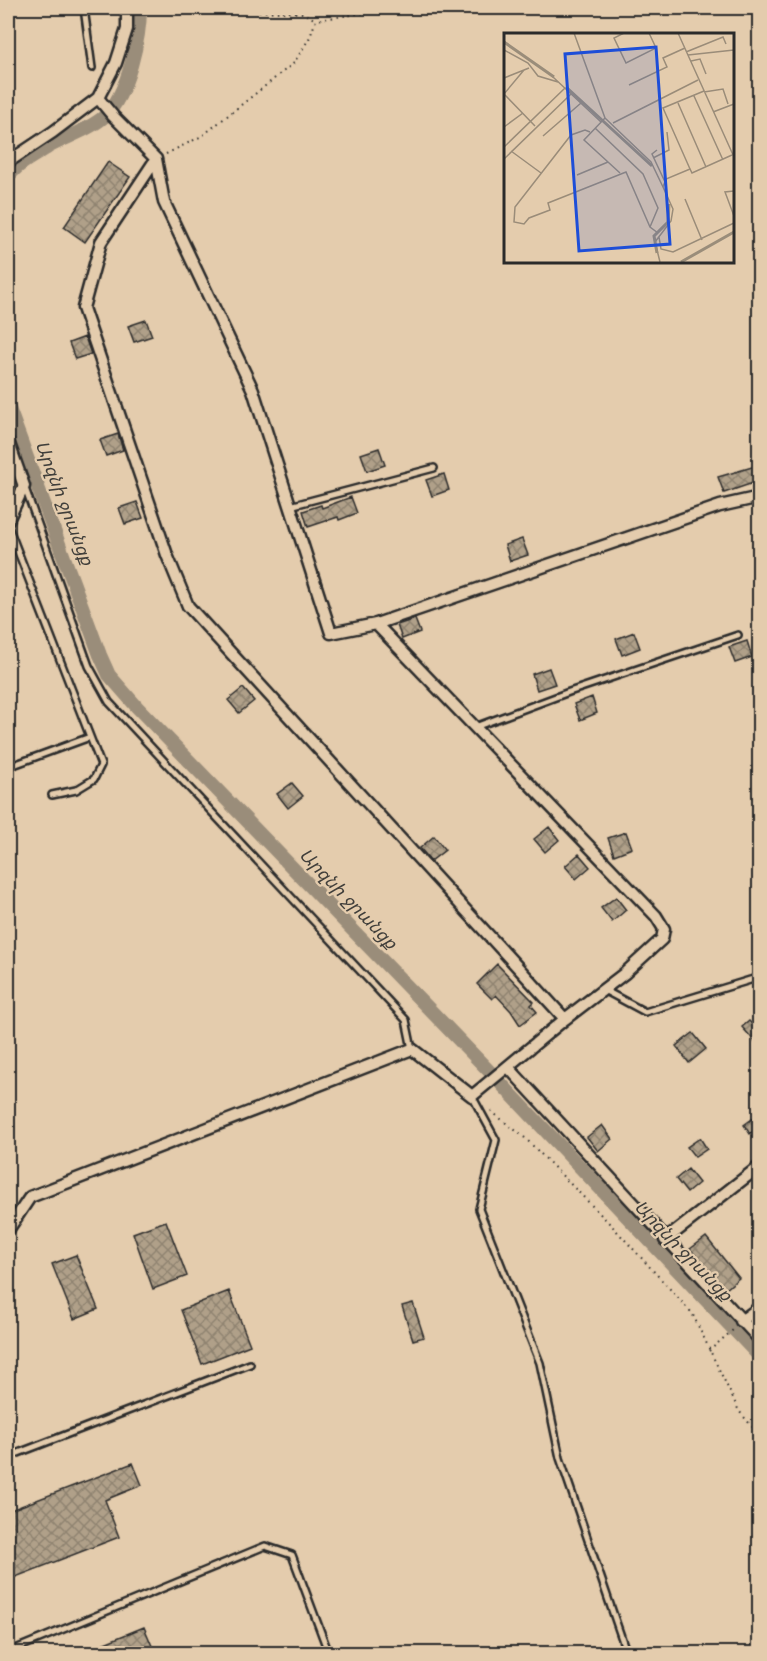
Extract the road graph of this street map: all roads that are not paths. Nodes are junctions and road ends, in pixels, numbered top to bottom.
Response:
1 (84, 8) edge
2 (127, 8) edge
3 (92, 68) dead end
4 (99, 98) junction
5 (156, 159) junction
6 (8, 162) edge
7 (8, 441) edge
8 (434, 468) dead end
9 (24, 486) junction
10 (759, 497) edge
11 (290, 506) junction
12 (8, 520) edge
13 (8, 526) edge
14 (376, 624) junction
15 (738, 635) dead end
16 (475, 727) junction
17 (90, 737) junction
18 (8, 767) edge
19 (52, 795) dead end
20 (759, 978) edge
21 (603, 990) junction
22 (565, 1019) junction
23 (412, 1048) junction
24 (504, 1070) junction
25 (472, 1096) junction
26 (759, 1166) edge
27 (8, 1230) edge
28 (665, 1240) junction
29 (759, 1307) edge
30 (739, 1324) junction
31 (759, 1341) edge
32 (250, 1364) dead end
33 (8, 1457) edge
34 (8, 1652) edge
35 (329, 1653) edge
36 (627, 1653) edge

1 - 3 lane
2 - 4 street
4 - 5 street
4 - 6 street
5 - 11 street
5 - 22 street
7 - 9 street
8 - 11 lane
9 - 12 street
9 - 23 lane
10 - 14 street
11 - 14 street
13 - 17 lane
14 - 16 street
15 - 16 lane
16 - 21 street
17 - 18 lane
17 - 19 lane
20 - 21 lane
21 - 22 street
22 - 24 street
23 - 25 street
23 - 27 street
24 - 25 street
24 - 28 street
25 - 36 lane
26 - 28 street
28 - 30 street
29 - 30 street
30 - 31 street
32 - 33 lane
34 - 35 lane

